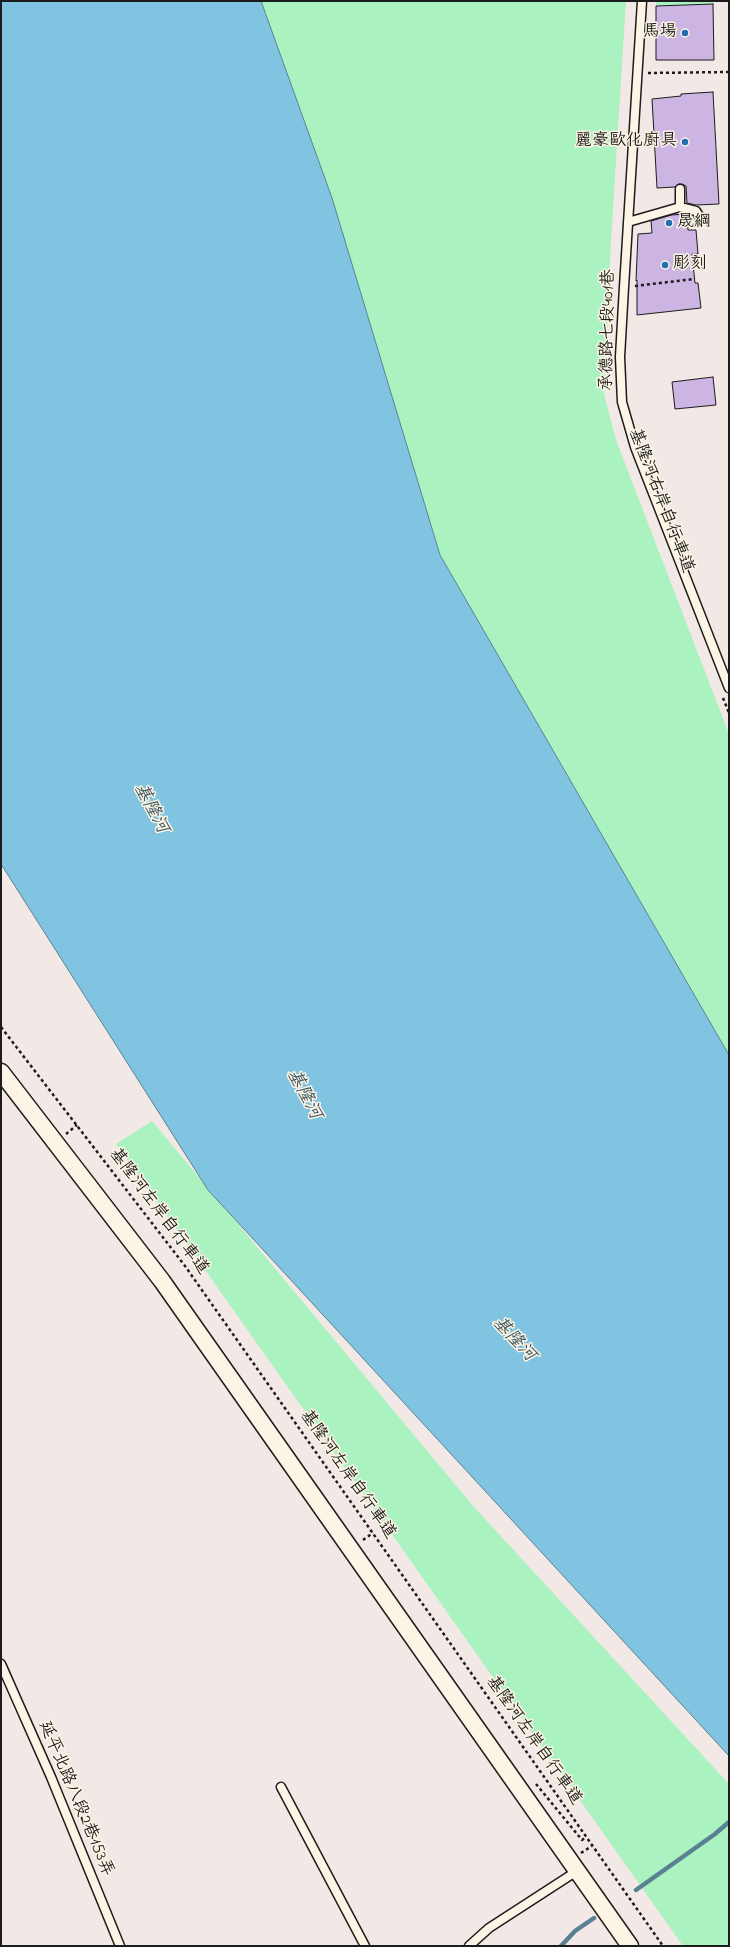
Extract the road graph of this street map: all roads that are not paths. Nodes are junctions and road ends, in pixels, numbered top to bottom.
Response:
1 (642, 1) edge
2 (680, 189) dead end
3 (680, 207) junction
4 (701, 219) dead end
5 (628, 222) junction
6 (729, 688) edge
7 (1, 1072) edge
8 (1, 1664) edge
9 (281, 1787) dead end
10 (577, 1871) junction
11 (120, 1946) edge
12 (366, 1946) edge
13 (469, 1946) edge
14 (630, 1946) edge

1 - 5 lane, 承德路七段401巷
2 - 3 lane
3 - 4 lane
3 - 5 lane
5 - 6 lane, 承德路七段401巷
7 - 10 street
8 - 11 lane, 延平北路八段2巷153弄
9 - 12 lane
10 - 13 lane
10 - 14 street

